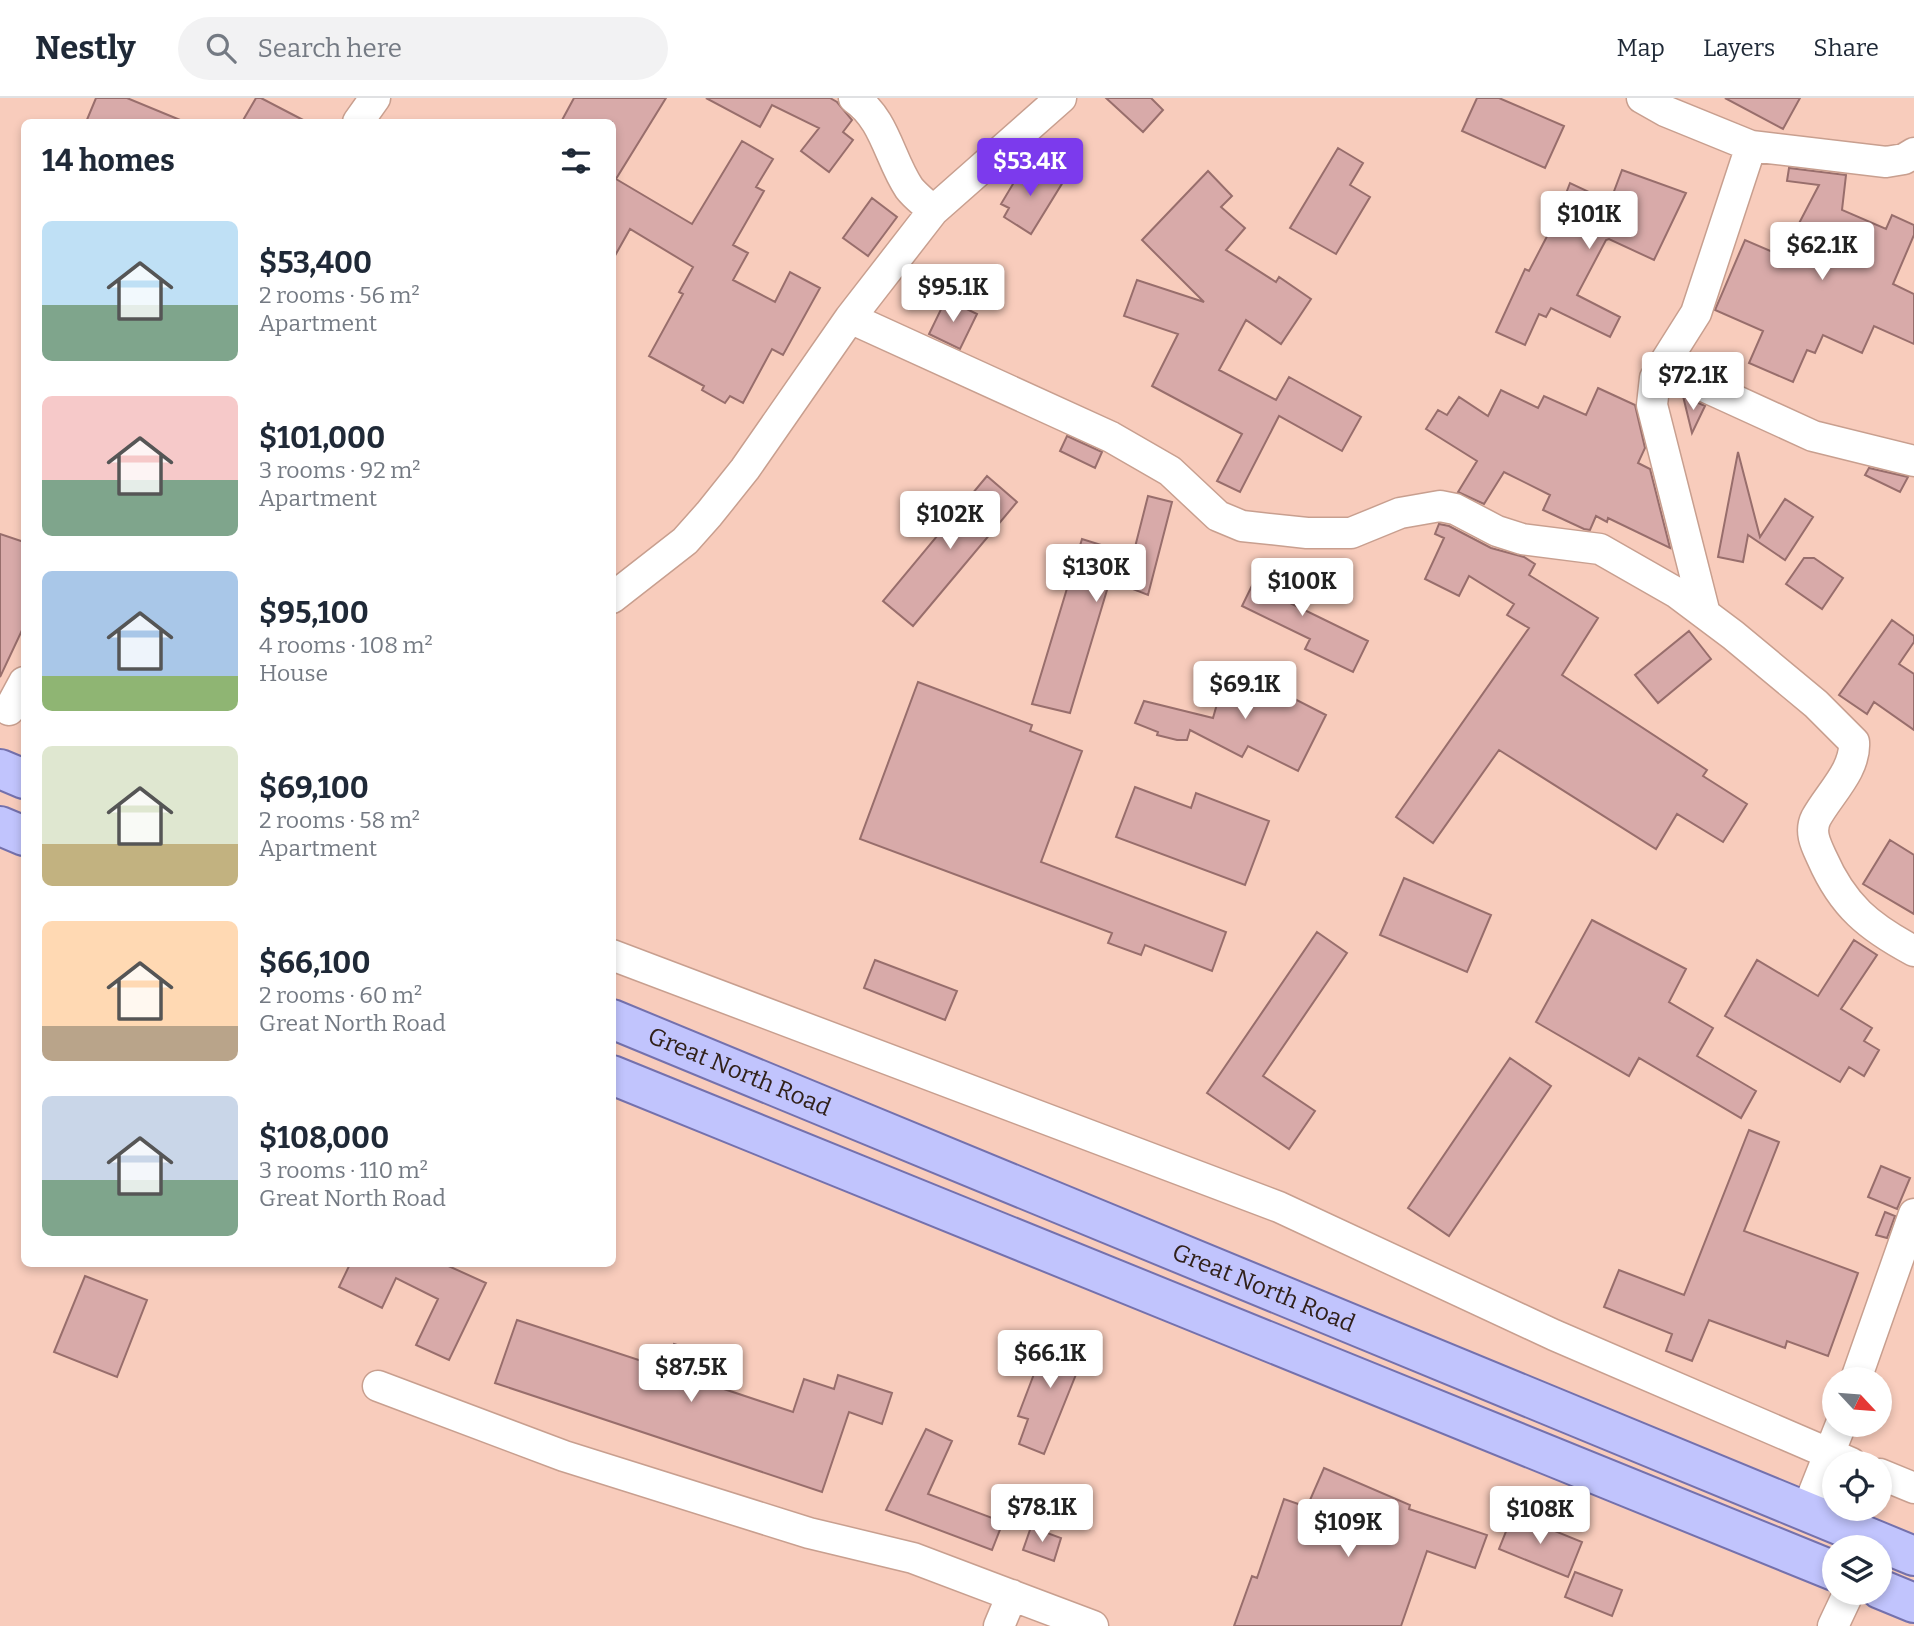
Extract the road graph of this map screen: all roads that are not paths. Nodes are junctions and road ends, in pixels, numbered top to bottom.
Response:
1 (375, 98) edge
2 (854, 98) edge
3 (1061, 98) edge
4 (1642, 98) edge
5 (360, 119) edge
6 (1751, 146) junction
7 (1914, 153) edge
8 (933, 211) junction
9 (850, 318) junction
10 (1662, 367) junction
11 (1914, 461) edge
12 (616, 595) edge
13 (1705, 614) junction
14 (21, 689) edge
15 (11, 711) edge
16 (0, 769) edge
17 (21, 778) edge
18 (0, 826) edge
19 (21, 835) edge
20 (1914, 951) edge
21 (616, 957) edge
22 (616, 1021) edge
23 (616, 1077) edge
24 (1914, 1214) edge
25 (1860, 1367) edge
26 (378, 1386) dead end
27 (1822, 1451) edge
28 (1892, 1479) edge
29 (1822, 1487) edge
30 (1914, 1488) edge
31 (1806, 1512) junction
32 (1914, 1556) edge
33 (1822, 1566) edge
34 (1892, 1594) edge
35 (1012, 1595) junction
36 (1914, 1603) edge
37 (1843, 1605) edge
38 (999, 1626) edge
39 (1093, 1626) edge
40 (1833, 1626) edge

1 - 5 street
2 - 8 street
3 - 8 street
4 - 6 street
6 - 7 street
6 - 10 street
8 - 9 street
9 - 12 street
9 - 13 street
10 - 11 street
10 - 13 street
13 - 20 street
14 - 15 street
16 - 17 main road
18 - 19 main road
21 - 27 street
22 - 31 main road, Great North Road
23 - 33 main road, Great North Road
24 - 25 street
26 - 35 street
28 - 30 street
29 - 31 street
31 - 32 main road, Great North Road
34 - 36 main road
35 - 38 street
35 - 39 street
37 - 40 street

